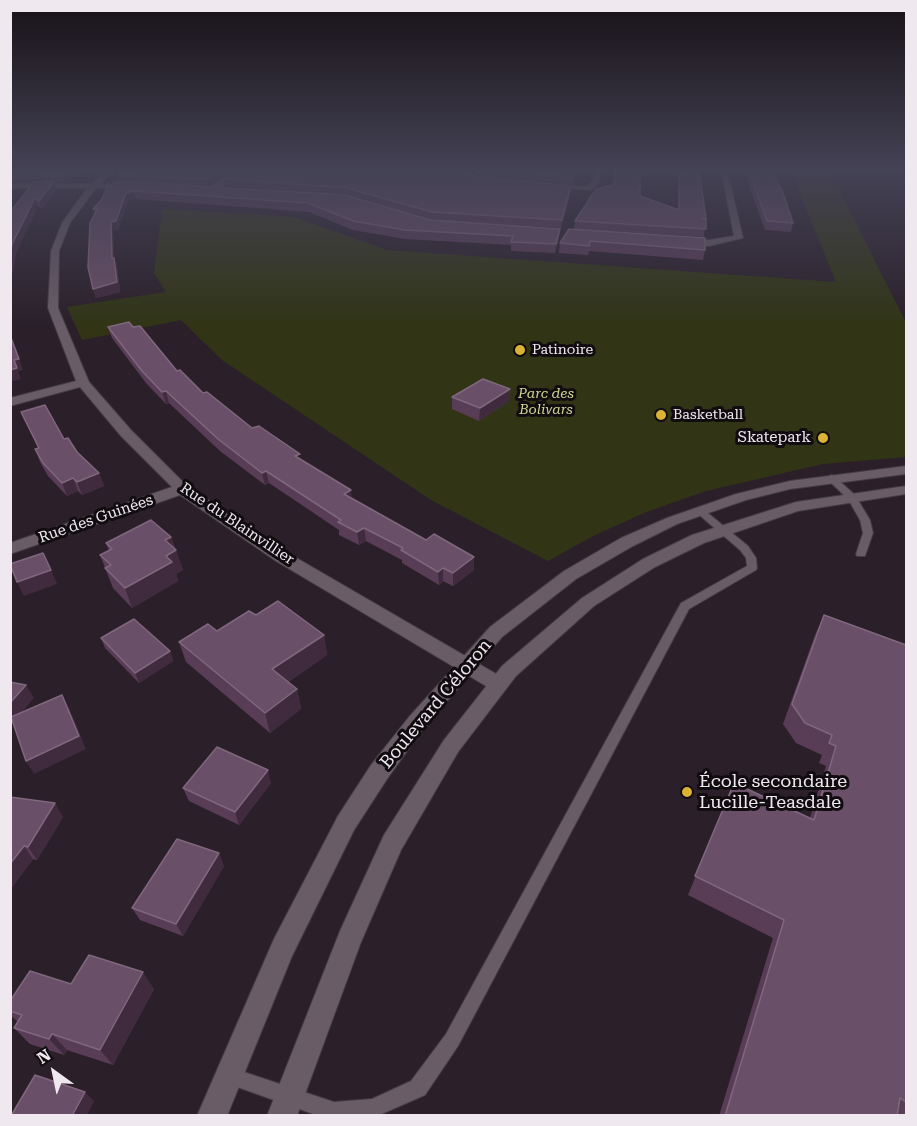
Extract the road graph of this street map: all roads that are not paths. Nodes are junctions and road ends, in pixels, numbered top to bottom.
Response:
1 (67, 222) edge
2 (735, 222) edge
3 (676, 241) edge
4 (83, 383) junction
5 (10, 402) edge
6 (906, 470) edge
7 (831, 478) junction
8 (182, 489) junction
9 (906, 490) edge
10 (852, 497) junction
11 (700, 511) junction
12 (724, 529) junction
13 (10, 549) edge
14 (861, 554) dead end
15 (464, 666) junction
16 (498, 684) junction
17 (229, 1076) junction
18 (286, 1106) edge
19 (212, 1116) edge

1 - 4 street, Rue du Blainvillier
2 - 3 street
4 - 5 street
4 - 8 street, Rue du Blainvillier
6 - 7 street, Boulevard Céloron
7 - 10 lane
7 - 11 street, Boulevard Céloron
8 - 13 street, Rue des Guinées
8 - 15 street, Rue du Blainvillier
9 - 10 street
10 - 12 street
10 - 14 lane
11 - 12 lane
11 - 15 street, Boulevard Céloron
12 - 16 street
12 - 18 lane
15 - 16 street, Rue du Blainvillier
15 - 17 street, Boulevard Céloron
16 - 18 street
17 - 18 lane
17 - 19 street, Boulevard Céloron

